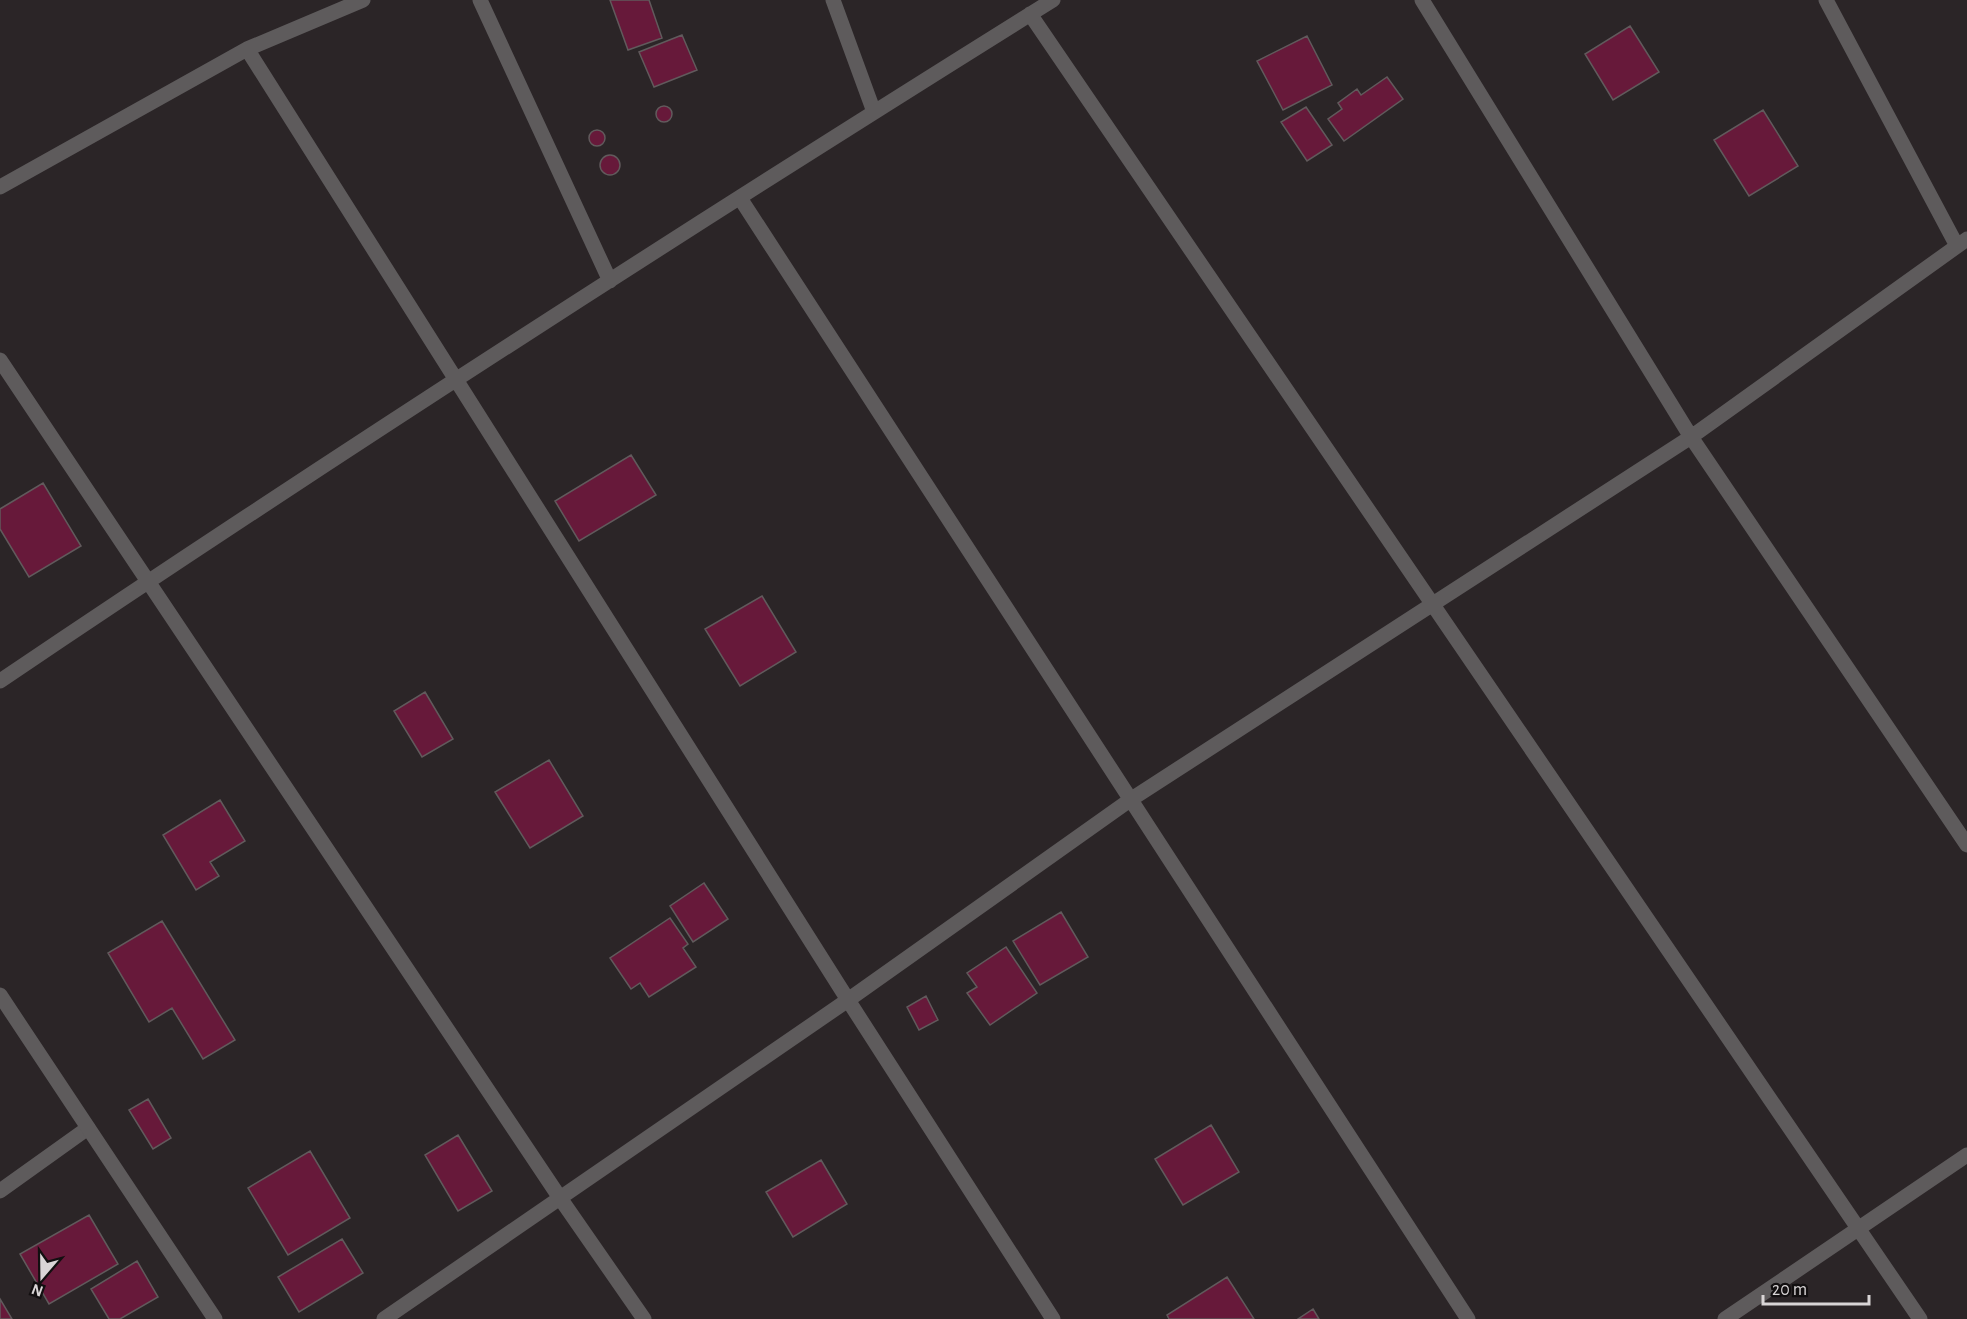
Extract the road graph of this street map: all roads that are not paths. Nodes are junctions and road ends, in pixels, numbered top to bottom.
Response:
1 (363, 0) edge
2 (480, 0) edge
3 (833, 0) edge
4 (1053, 0) edge
5 (1422, 0) edge
6 (1826, 0) edge
7 (1030, 14) junction
8 (247, 49) junction
9 (874, 112) junction
10 (0, 187) edge
11 (740, 198) junction
12 (1962, 243) edge
13 (610, 281) junction
14 (0, 360) edge
15 (456, 381) junction
16 (1691, 437) junction
17 (147, 582) junction
18 (1432, 604) junction
19 (0, 681) edge
20 (1131, 800) junction
21 (1967, 845) edge
22 (0, 995) edge
23 (848, 1000) junction
24 (88, 1128) junction
25 (1967, 1155) edge
26 (0, 1191) edge
27 (560, 1198) junction
28 (1858, 1228) junction
29 (215, 1319) edge
30 (384, 1319) edge
31 (644, 1319) edge
32 (1053, 1319) edge
33 (1468, 1319) edge
34 (1725, 1319) edge
35 (1920, 1319) edge

1 - 8 street
2 - 13 street
3 - 9 street
4 - 7 street
5 - 16 street
6 - 12 street
7 - 9 street
7 - 18 street
8 - 10 street
8 - 15 street
9 - 11 street
11 - 13 street
11 - 20 street
12 - 16 street
13 - 15 street
14 - 17 street
15 - 17 street
15 - 23 street
16 - 18 street
16 - 21 street
17 - 19 street
17 - 27 street
18 - 20 street
18 - 28 street
20 - 23 street
20 - 33 street
22 - 24 street
23 - 27 street
23 - 32 street
24 - 26 street
24 - 29 street
25 - 28 street
27 - 30 street
27 - 31 street
28 - 34 street
28 - 35 street

